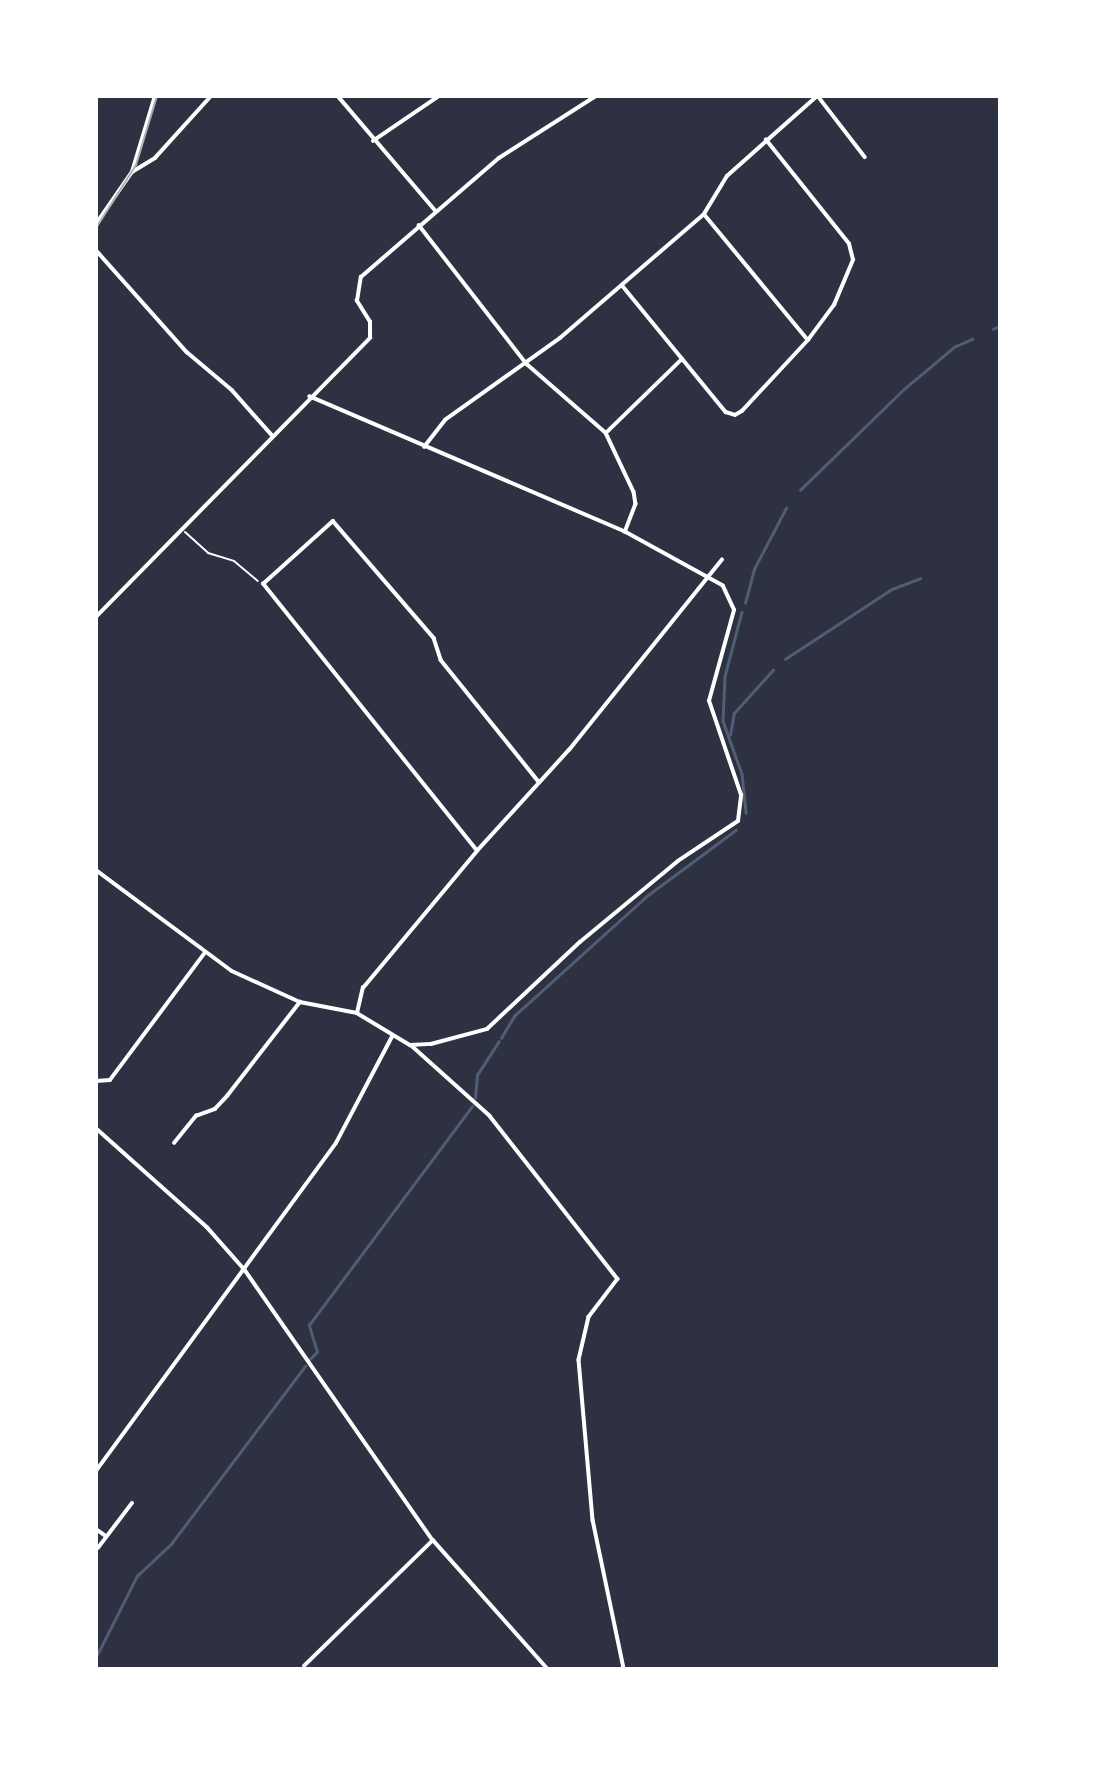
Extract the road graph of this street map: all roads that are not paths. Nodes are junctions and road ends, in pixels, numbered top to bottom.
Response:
1 (155, 96) edge
2 (211, 96) edge
3 (338, 96) edge
4 (439, 96) edge
5 (596, 96) edge
6 (818, 96) edge
7 (766, 140) junction
8 (373, 141) junction
9 (865, 157) dead end
10 (132, 172) junction
11 (435, 210) junction
12 (704, 214) junction
13 (96, 224) edge
14 (419, 225) junction
15 (96, 250) edge
16 (622, 285) junction
17 (808, 340) junction
18 (682, 359) junction
19 (527, 364) junction
20 (310, 397) junction
21 (606, 433) junction
22 (272, 435) junction
23 (424, 447) junction
24 (625, 532) junction
25 (722, 560) dead end
26 (708, 576) junction
27 (96, 617) edge
28 (539, 782) junction
29 (477, 851) junction
30 (96, 870) edge
31 (204, 954) junction
32 (300, 1002) junction
33 (357, 1013) junction
34 (392, 1037) junction
35 (410, 1045) junction
36 (96, 1081) edge
37 (96, 1128) edge
38 (174, 1143) dead end
39 (245, 1270) junction
40 (97, 1469) edge
41 (132, 1503) dead end
42 (96, 1529) edge
43 (106, 1537) junction
44 (433, 1540) junction
45 (98, 1548) dead end
46 (304, 1667) dead end
47 (548, 1669) edge
48 (624, 1669) edge

1 - 10 street
2 - 10 street
3 - 8 street
4 - 8 street
5 - 11 street
6 - 7 street
6 - 9 street
7 - 12 street
7 - 17 street
8 - 11 street
10 - 13 street
11 - 14 street
12 - 16 street
12 - 17 street
14 - 19 street
14 - 20 street
15 - 22 street
16 - 18 street
16 - 19 street
17 - 18 street
18 - 21 street
19 - 21 street
19 - 23 street
20 - 22 street
20 - 23 street
21 - 24 street
22 - 27 street
23 - 24 street
24 - 26 street
25 - 26 street
26 - 28 street
26 - 35 street
28 - 29 street
28 - 29 street
29 - 33 street
30 - 31 street
31 - 32 street
31 - 36 street
32 - 33 street
32 - 38 street
33 - 34 street
34 - 35 street
34 - 39 street
35 - 48 street
37 - 39 street
39 - 40 street
39 - 44 street
41 - 43 street
42 - 43 street
43 - 45 street
44 - 46 street
44 - 47 street

